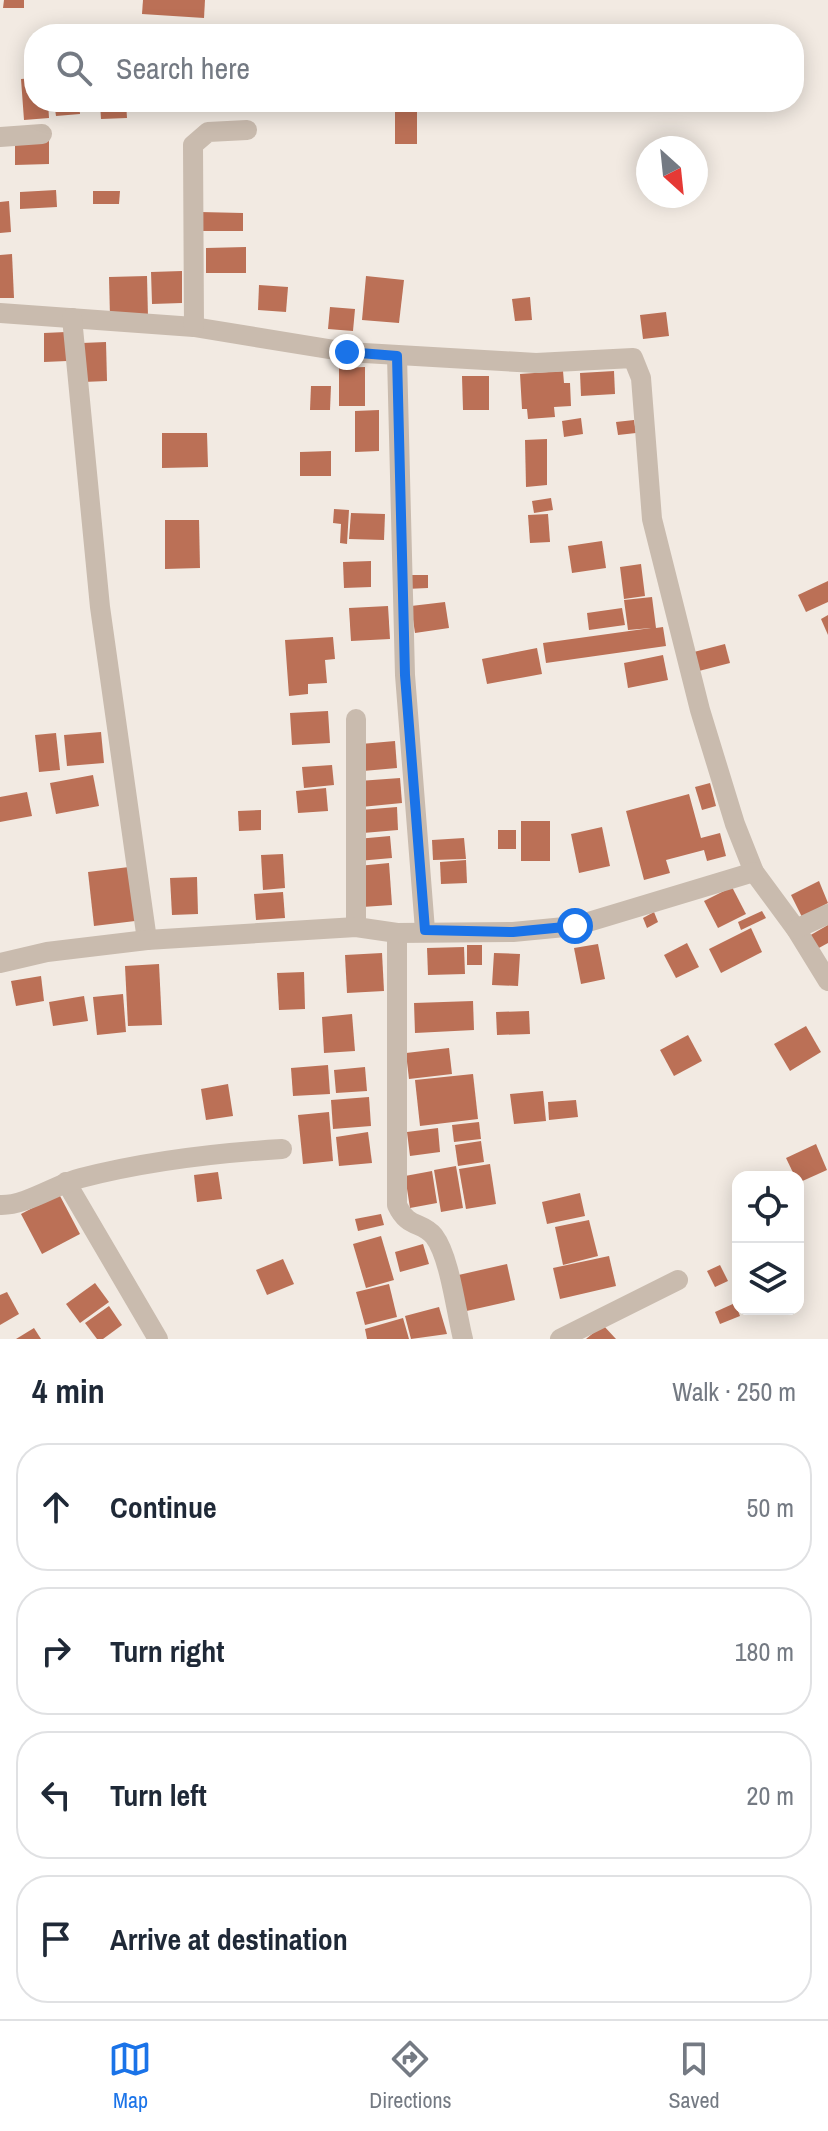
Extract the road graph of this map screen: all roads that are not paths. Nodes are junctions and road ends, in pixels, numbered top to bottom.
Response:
1 (247, 130) dead end
2 (42, 134) dead end
3 (0, 137) edge
4 (0, 313) edge
5 (72, 318) junction
6 (194, 327) junction
7 (397, 356) junction
8 (356, 719) dead end
9 (754, 872) junction
10 (828, 914) edge
11 (356, 927) junction
12 (796, 929) junction
13 (425, 930) junction
14 (397, 933) junction
15 (147, 940) junction
16 (0, 963) edge
17 (828, 981) edge
18 (282, 1149) dead end
19 (66, 1182) junction
20 (0, 1205) edge
21 (678, 1280) dead end
22 (158, 1339) edge
23 (463, 1339) edge
24 (560, 1339) edge

1 - 6 street
2 - 3 street
4 - 5 street
5 - 6 street
5 - 15 street
6 - 7 street
7 - 9 street
7 - 13 street
8 - 11 street
9 - 12 street
9 - 13 street
10 - 12 street
11 - 14 street
11 - 15 street
12 - 17 street
13 - 14 street
14 - 23 street
15 - 16 street
18 - 19 street
19 - 20 street
19 - 22 street
21 - 24 street

